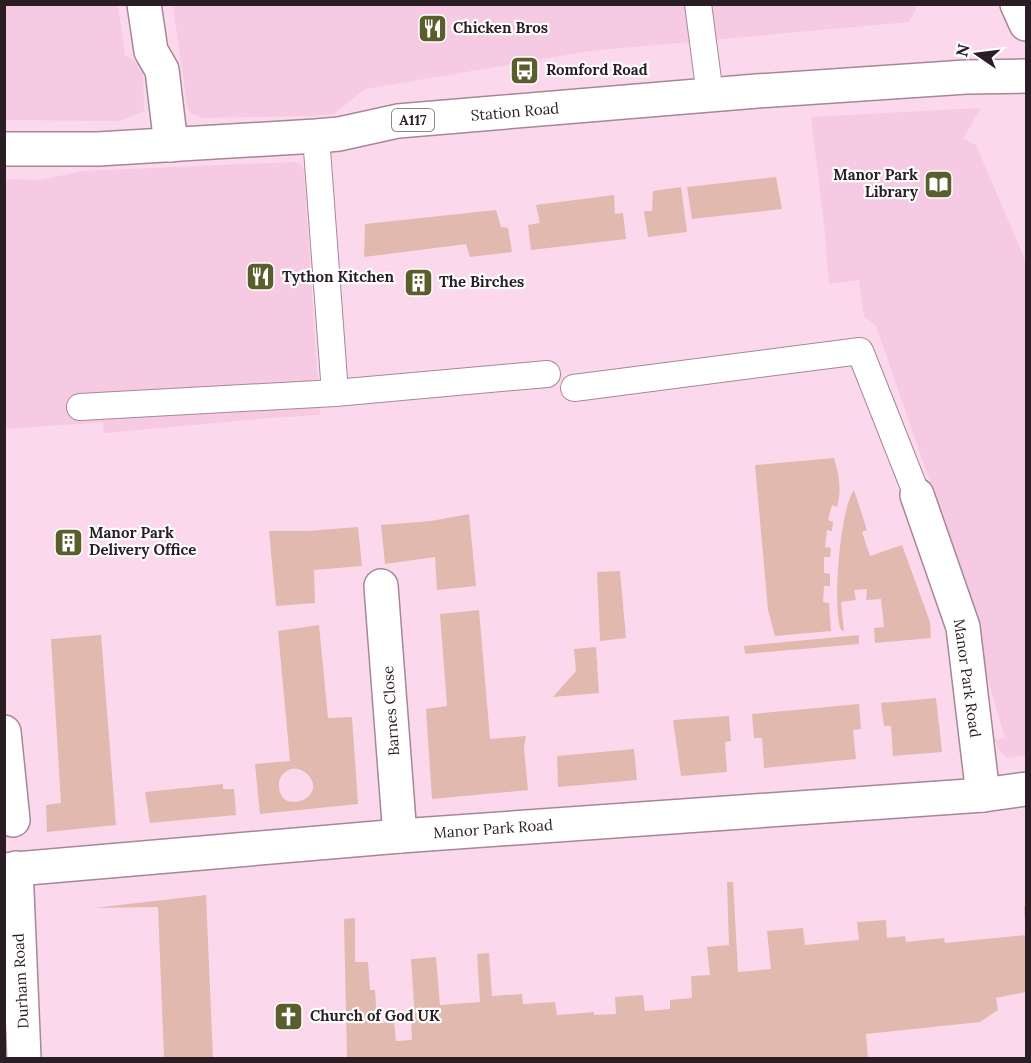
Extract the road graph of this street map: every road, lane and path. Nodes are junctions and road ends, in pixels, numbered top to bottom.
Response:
1 (144, 4) edge
2 (698, 4) edge
3 (1017, 4) edge
4 (1026, 24) edge
5 (1026, 76) edge
6 (710, 95) junction
7 (316, 136) junction
8 (171, 145) junction
9 (4, 148) edge
10 (547, 374) dead end
11 (573, 388) dead end
12 (335, 393) junction
13 (80, 407) dead end
14 (917, 495) joint
15 (381, 586) dead end
16 (4, 732) edge
17 (1026, 789) edge
18 (983, 795) junction
19 (13, 820) dead end
20 (400, 836) junction
21 (10, 869) edge
22 (24, 1059) edge

1 - 8 street
2 - 6 lane
3 - 4 street
5 - 6 street, Station Road / A117
6 - 7 street, Station Road / A117
7 - 8 street, Station Road / A117
7 - 12 lane
8 - 9 street, Station Road / A117
10 - 12 lane
11 - 14 lane
12 - 13 lane
14 - 18 street, Manor Park Road
15 - 20 street, Barnes Close
16 - 19 street
17 - 18 street, Manor Park Road
18 - 20 street, Manor Park Road
20 - 21 street, Manor Park Road
21 - 22 street, Durham Road

